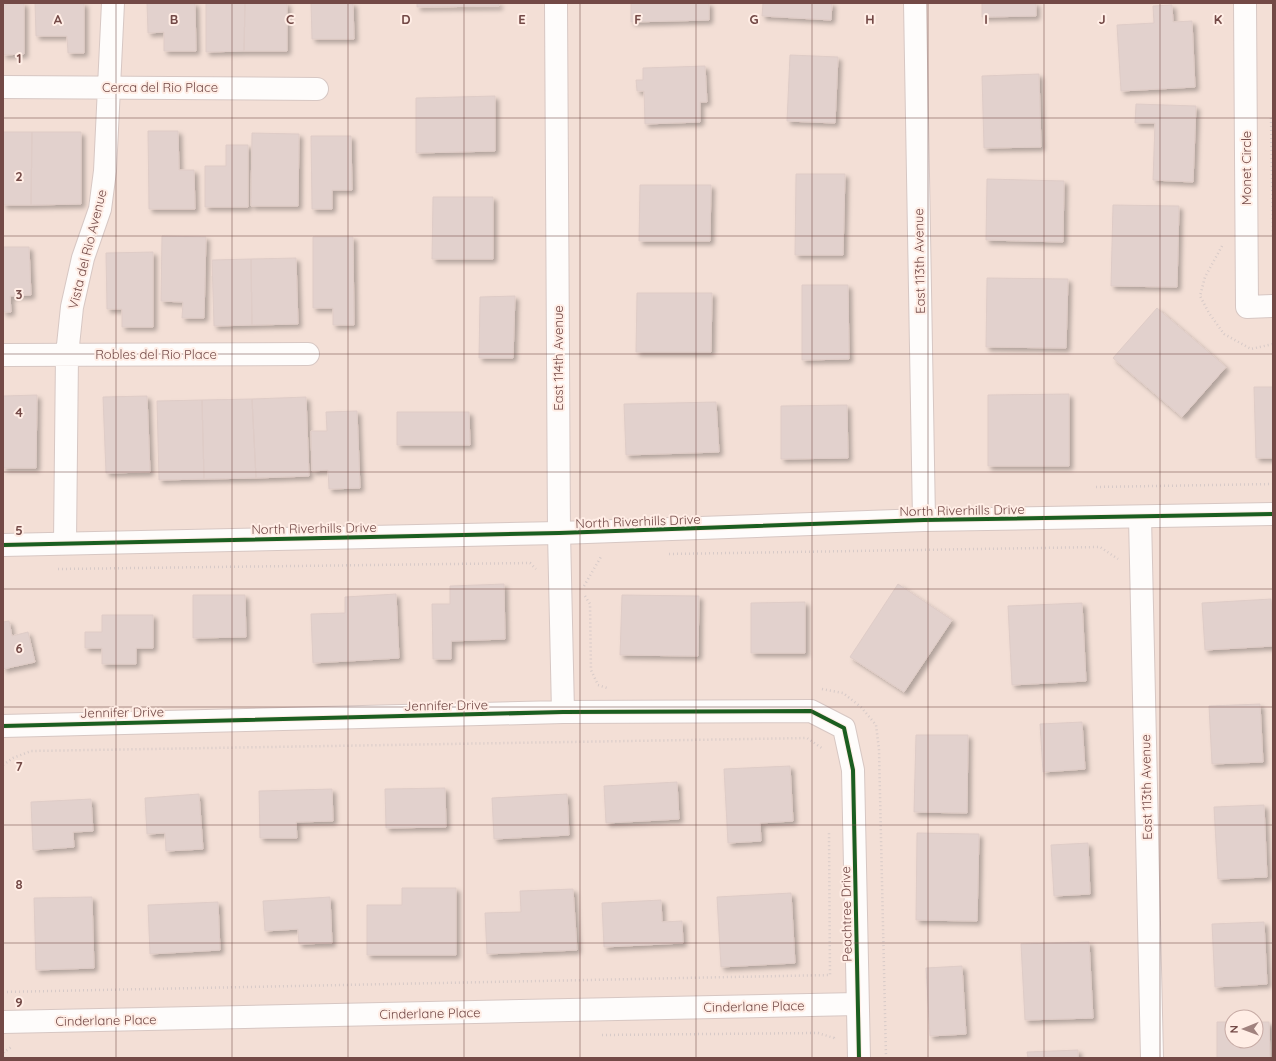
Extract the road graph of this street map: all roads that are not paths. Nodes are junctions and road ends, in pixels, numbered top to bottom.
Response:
1 (113, 3) edge
2 (556, 3) edge
3 (914, 3) edge
4 (1245, 3) edge
5 (3, 87) edge
6 (110, 87) junction
7 (317, 89) dead end
8 (1273, 306) edge
9 (308, 354) dead end
10 (3, 355) edge
11 (67, 355) junction
12 (1273, 514) edge
13 (1140, 517) junction
14 (924, 520) junction
15 (560, 534) junction
16 (65, 542) junction
17 (3, 545) edge
18 (563, 712) junction
19 (3, 726) edge
20 (853, 770) joint
21 (858, 1004) junction
22 (3, 1022) edge
23 (859, 1058) edge
24 (1152, 1058) edge

1 - 6 street, Vista del Rio Avenue
2 - 15 street, East 114th Avenue
3 - 14 street, East 113th Avenue
4 - 8 street, Monet Circle
5 - 6 street, Cerca del Rio Place
6 - 7 street, Cerca del Rio Place
6 - 11 street, Vista del Rio Avenue
9 - 11 street, Robles del Rio Place
10 - 11 street, Robles del Rio Place
11 - 16 street, Vista del Rio Avenue
12 - 13 street, North Riverhills Drive
13 - 14 street, North Riverhills Drive
13 - 24 street, East 113th Avenue
14 - 15 street, North Riverhills Drive
15 - 16 street, North Riverhills Drive
15 - 18 street, East 114th Avenue
16 - 17 street, North Riverhills Drive
18 - 19 street, Jennifer Drive
18 - 20 street, Jennifer Drive
20 - 21 street, Peachtree Drive
21 - 22 street, Cinderlane Place
21 - 23 street, Peachtree Drive

